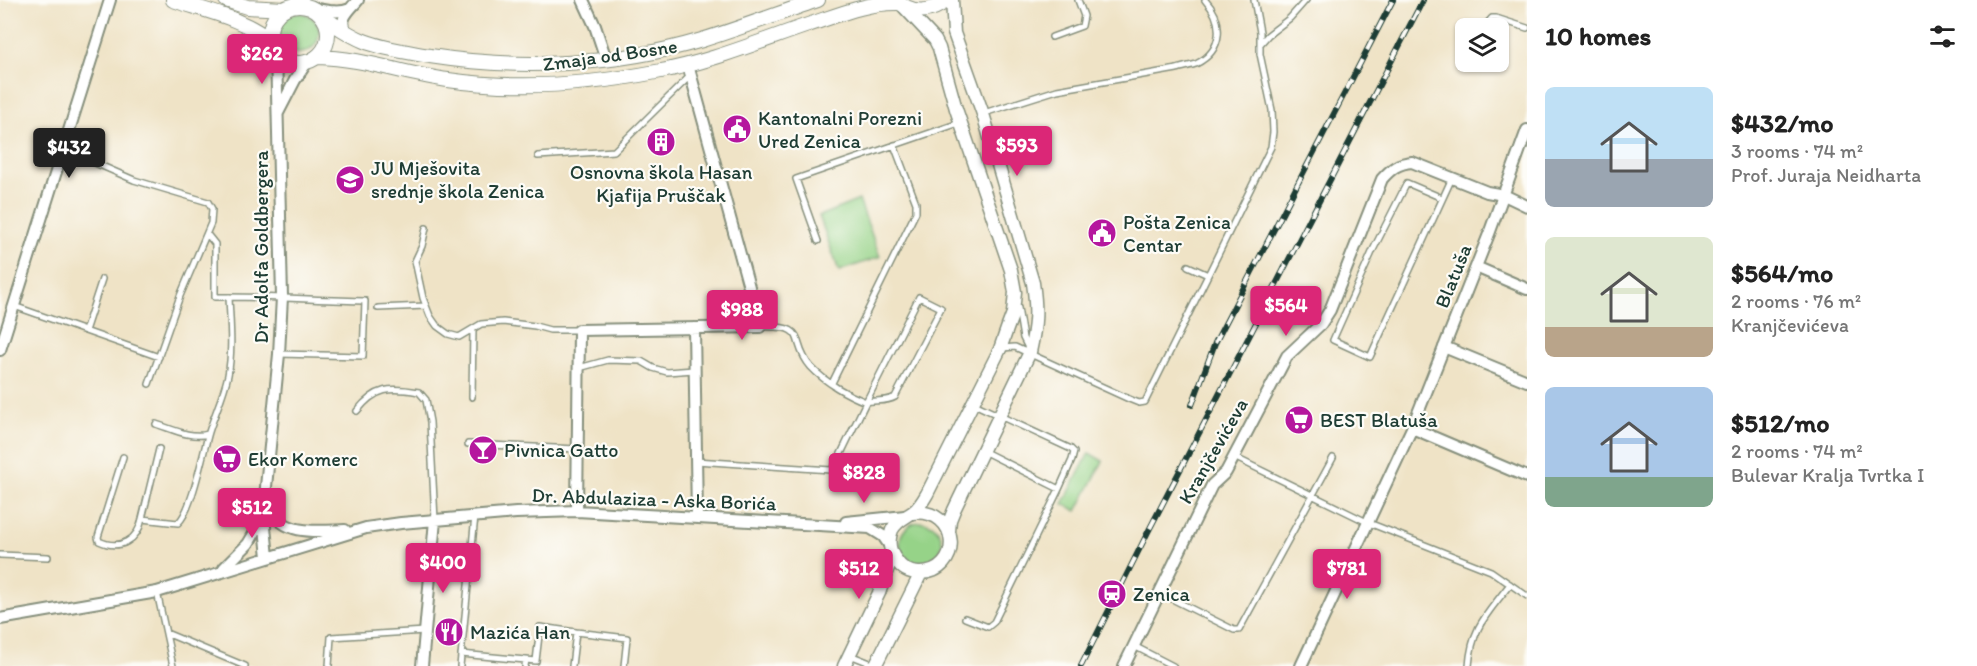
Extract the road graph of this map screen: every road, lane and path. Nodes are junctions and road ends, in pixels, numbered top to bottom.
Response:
1 (110, 0) edge
2 (173, 0) edge
3 (226, 0) edge
4 (358, 0) edge
5 (583, 0) edge
6 (818, 0) edge
7 (947, 0) edge
8 (952, 0) edge
9 (1078, 0) edge
10 (1205, 0) edge
11 (1254, 0) edge
12 (1303, 2) edge
13 (900, 3) edge
14 (312, 8) junction
15 (284, 9) junction
16 (350, 9) junction
17 (324, 18) junction
18 (1509, 22) edge
19 (1527, 28) edge
20 (347, 33) junction
21 (1052, 37) dead end
22 (1261, 43) junction
23 (273, 46) junction
24 (313, 59) junction
25 (606, 59) junction
26 (689, 70) junction
27 (983, 114) junction
28 (277, 116) junction
29 (961, 122) junction
30 (1526, 133) edge
31 (894, 145) junction
32 (63, 149) junction
33 (538, 156) dead end
34 (1452, 178) junction
35 (1504, 195) junction
36 (1442, 198) junction
37 (1527, 206) edge
38 (426, 228) dead end
39 (207, 234) junction
40 (818, 241) dead end
41 (1188, 266) dead end
42 (1476, 267) junction
43 (1208, 275) junction
44 (102, 279) dead end
45 (1527, 289) edge
46 (1015, 292) junction
47 (229, 297) junction
48 (282, 297) junction
49 (14, 306) junction
50 (426, 306) junction
51 (378, 309) dead end
52 (760, 327) junction
53 (694, 328) junction
54 (473, 330) junction
55 (579, 330) junction
56 (85, 331) junction
57 (1444, 347) junction
58 (1000, 349) junction
59 (0, 350) edge
60 (1030, 352) junction
61 (279, 354) junction
62 (159, 357) junction
63 (579, 369) junction
64 (694, 370) junction
65 (1527, 381) edge
66 (832, 383) junction
67 (150, 384) dead end
68 (472, 397) dead end
69 (866, 402) junction
70 (972, 403) junction
71 (357, 411) dead end
72 (1000, 417) junction
73 (156, 424) dead end
74 (1412, 428) junction
75 (208, 434) junction
76 (468, 444) dead end
77 (159, 449) dead end
78 (578, 449) junction
79 (983, 451) junction
80 (123, 457) dead end
81 (1234, 457) junction
82 (1333, 458) dead end
83 (696, 461) junction
84 (1527, 477) edge
85 (1059, 489) junction
86 (1313, 495) junction
87 (265, 497) junction
88 (577, 511) junction
89 (909, 514) junction
90 (475, 516) junction
91 (264, 517) junction
92 (697, 517) junction
93 (142, 519) junction
94 (435, 520) junction
95 (1369, 523) junction
96 (828, 524) junction
97 (366, 528) junction
98 (949, 531) junction
99 (891, 551) junction
100 (0, 555) edge
101 (48, 556) dead end
102 (268, 557) junction
103 (221, 571) junction
104 (921, 573) junction
105 (1510, 584) junction
106 (157, 592) junction
107 (1160, 593) junction
108 (1527, 596) edge
109 (965, 618) dead end
110 (0, 619) edge
111 (425, 631) junction
112 (576, 632) junction
113 (166, 633) junction
114 (1134, 646) junction
115 (461, 654) junction
116 (847, 660) edge
117 (525, 663) edge
118 (173, 666) edge
119 (245, 666) edge
120 (329, 666) edge
121 (422, 666) edge
122 (460, 666) edge
123 (572, 666) edge
124 (624, 666) edge
125 (876, 666) edge
126 (1124, 666) edge
127 (1173, 666) edge
128 (1301, 666) edge
129 (1469, 666) edge

1 - 32 street
2 - 23 main road, Zmaja od Bosne
3 - 15 main road
4 - 16 street
5 - 25 street
6 - 25 main road, Zmaja od Bosne
7 - 13 main road, Zmaja od Bosne
8 - 27 street
9 - 21 lane
10 - 27 lane
11 - 22 lane
12 - 22 lane
13 - 26 main road, Zmaja od Bosne
13 - 29 street
14 - 15 main road
14 - 16 street
14 - 17 main road, Zmaja od Bosne
15 - 23 main road
16 - 20 street
17 - 20 main road, Zmaja od Bosne
17 - 24 main road
18 - 19 lane
20 - 25 main road, Zmaja od Bosne
22 - 43 lane
23 - 24 main road, Zmaja od Bosne
23 - 28 street, Dr Adolfa Goldbergera
24 - 26 main road, Zmaja od Bosne
24 - 28 street, Dr Adolfa Goldbergera
26 - 33 lane
26 - 52 street
27 - 60 street
28 - 48 street, Dr Adolfa Goldbergera
29 - 31 lane
29 - 46 street
30 - 35 street, Blatuša
31 - 40 lane
31 - 66 lane
32 - 39 lane
32 - 49 street
34 - 35 street, Kranjčevićeva
34 - 36 lane
34 - 81 street, Kranjčevićeva
35 - 37 street, Kranjčevićeva
35 - 42 street, Blatuša
36 - 36 lane
38 - 50 lane
39 - 47 lane
39 - 62 lane
41 - 43 lane
42 - 45 street
42 - 57 street, Blatuša
43 - 60 lane
44 - 56 lane
46 - 58 street
46 - 60 lane
47 - 48 lane
47 - 75 lane
48 - 61 street, Dr Adolfa Goldbergera
48 - 61 lane
49 - 56 lane
49 - 59 street
50 - 51 lane
50 - 54 lane
52 - 53 street
52 - 66 lane
53 - 55 street
53 - 64 street
54 - 55 lane
54 - 68 lane
55 - 63 street
56 - 62 lane
57 - 65 street
57 - 74 street, Blatuša
58 - 60 lane
58 - 70 street
60 - 72 street
61 - 87 street, Dr Adolfa Goldbergera
62 - 67 lane
63 - 64 lane
63 - 78 street
64 - 83 street
66 - 69 lane
69 - 69 lane
69 - 83 lane
70 - 72 lane
70 - 89 street
71 - 94 lane
72 - 79 street
72 - 85 lane
73 - 75 lane
74 - 84 street
74 - 95 street, Blatuša
75 - 93 lane
76 - 78 lane
77 - 93 lane
78 - 88 street
79 - 85 lane
79 - 98 street
80 - 93 lane
81 - 86 lane
81 - 107 street, Kranjčevićeva
82 - 86 lane
83 - 92 street
85 - 109 lane
86 - 95 lane
86 - 107 lane
87 - 91 street, Dr Adolfa Goldbergera
87 - 97 street
88 - 90 street, Dr. Abdulaziza - Aska Borića
88 - 92 street, Dr. Abdulaziza - Aska Borića
89 - 96 street, Dr. Abdulaziza - Aska Borića
89 - 98 street
89 - 99 street
90 - 94 street, Dr. Abdulaziza - Aska Borića
90 - 115 lane
91 - 102 street, Dr Adolfa Goldbergera
91 - 103 street
92 - 96 street, Dr. Abdulaziza - Aska Borića
94 - 97 street, Dr. Abdulaziza - Aska Borića
94 - 111 street
95 - 105 lane
95 - 128 street, Blatuša
96 - 99 street, Dr. Abdulaziza - Aska Borića
97 - 102 street, Dr. Abdulaziza - Aska Borića
98 - 104 street
99 - 104 street
99 - 116 street
100 - 101 lane
102 - 103 street, Dr. Abdulaziza - Aska Borića
103 - 106 street
104 - 125 street
105 - 108 lane
105 - 129 lane
106 - 110 street
106 - 113 lane
107 - 114 street, Kranjčevićeva
111 - 120 lane
111 - 121 street
112 - 117 lane
112 - 123 lane
112 - 124 lane
113 - 118 lane
113 - 119 lane
114 - 126 street, Kranjčevićeva
114 - 127 lane
115 - 117 lane
115 - 122 lane
116 - 125 lane

